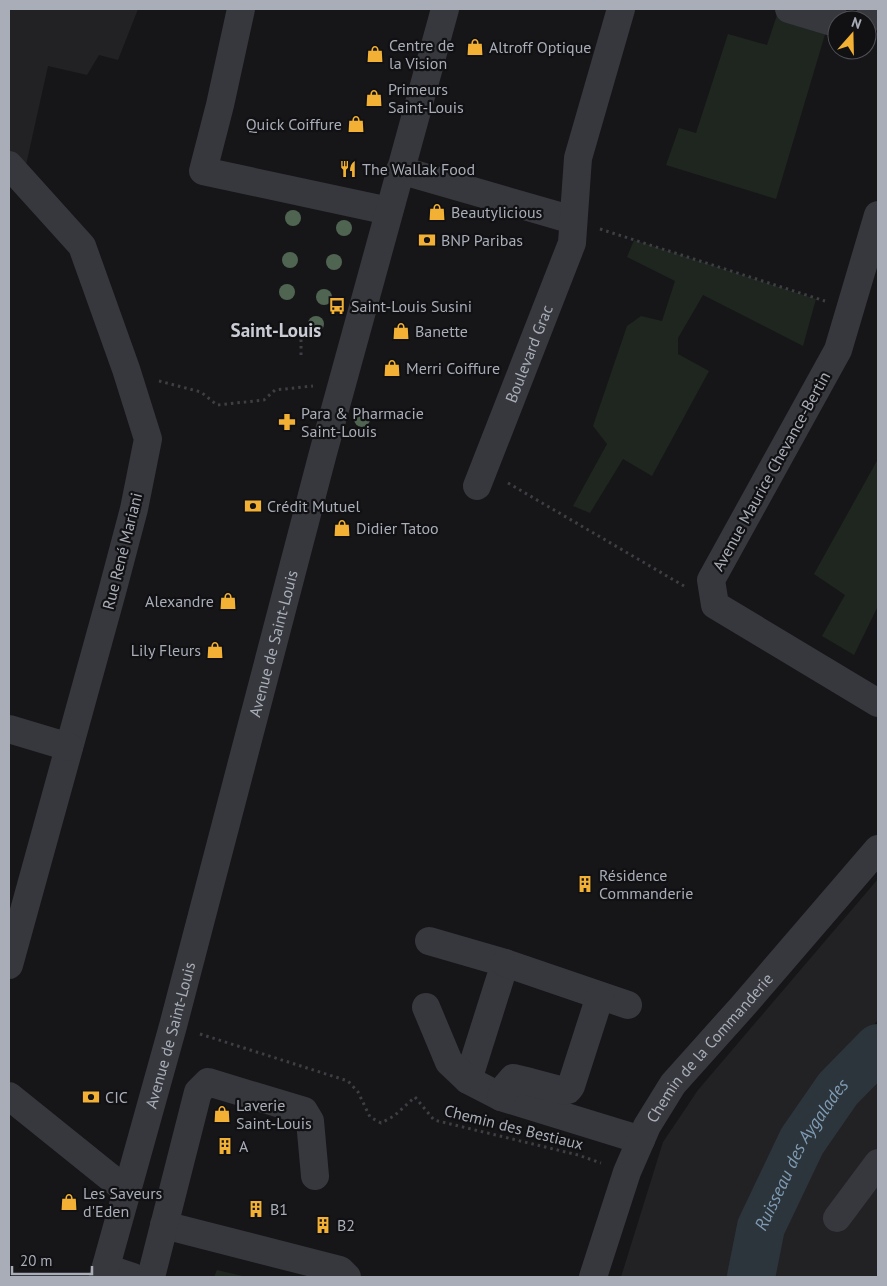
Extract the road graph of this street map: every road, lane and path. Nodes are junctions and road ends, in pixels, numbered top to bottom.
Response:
1 (242, 9) edge
2 (445, 9) edge
3 (621, 9) edge
4 (789, 9) edge
5 (827, 20) edge
6 (9, 167) edge
7 (400, 170) junction
8 (389, 211) junction
9 (878, 215) edge
10 (573, 220) junction
11 (850, 310) junction
12 (301, 336) dead end
13 (300, 355) dead end
14 (126, 369) junction
15 (308, 387) dead end
16 (477, 486) dead end
17 (534, 499) dead end
18 (715, 605) junction
19 (878, 703) edge
20 (9, 729) edge
21 (69, 747) junction
22 (878, 849) edge
23 (429, 941) dead end
24 (505, 963) junction
25 (9, 965) edge
26 (600, 996) junction
27 (628, 1005) dead end
28 (426, 1008) dead end
29 (173, 1026) junction
30 (468, 1080) junction
31 (9, 1096) edge
32 (501, 1097) junction
33 (641, 1140) junction
34 (878, 1163) edge
35 (627, 1172) junction
36 (315, 1176) dead end
37 (127, 1191) junction
38 (837, 1218) dead end
39 (164, 1225) junction
40 (104, 1273) edge
41 (133, 1277) edge
42 (151, 1277) edge
43 (347, 1277) edge
44 (593, 1277) edge

1 - 8 street
2 - 7 street, Avenue de Saint-Louis
3 - 10 street, Boulevard Grac
4 - 5 street
6 - 14 street, Rue René Mariani
7 - 8 street, Avenue de Saint-Louis
7 - 10 street
8 - 29 street, Avenue de Saint-Louis
9 - 11 street, Avenue Maurice Chevance-Bertin
10 - 11 path
10 - 16 street, Boulevard Grac
11 - 18 street, Avenue Maurice Chevance-Bertin
12 - 13 path
14 - 15 path
14 - 21 street, Rue René Mariani
17 - 18 path
18 - 19 street
20 - 21 street
21 - 25 street, Rue René Mariani
22 - 33 street, Chemin de la Commanderie
23 - 24 street
24 - 26 street
24 - 30 street
26 - 27 street
26 - 32 street
28 - 30 street
29 - 35 path, Chemin des Bestiaux
29 - 37 street, Avenue de Saint-Louis
30 - 32 street
31 - 37 street
32 - 33 street
33 - 35 street, Chemin de la Commanderie
34 - 38 street
35 - 44 street, Chemin de la Commanderie
36 - 39 street
37 - 40 street, Avenue de Saint-Louis
39 - 42 street
39 - 43 street
40 - 41 street

